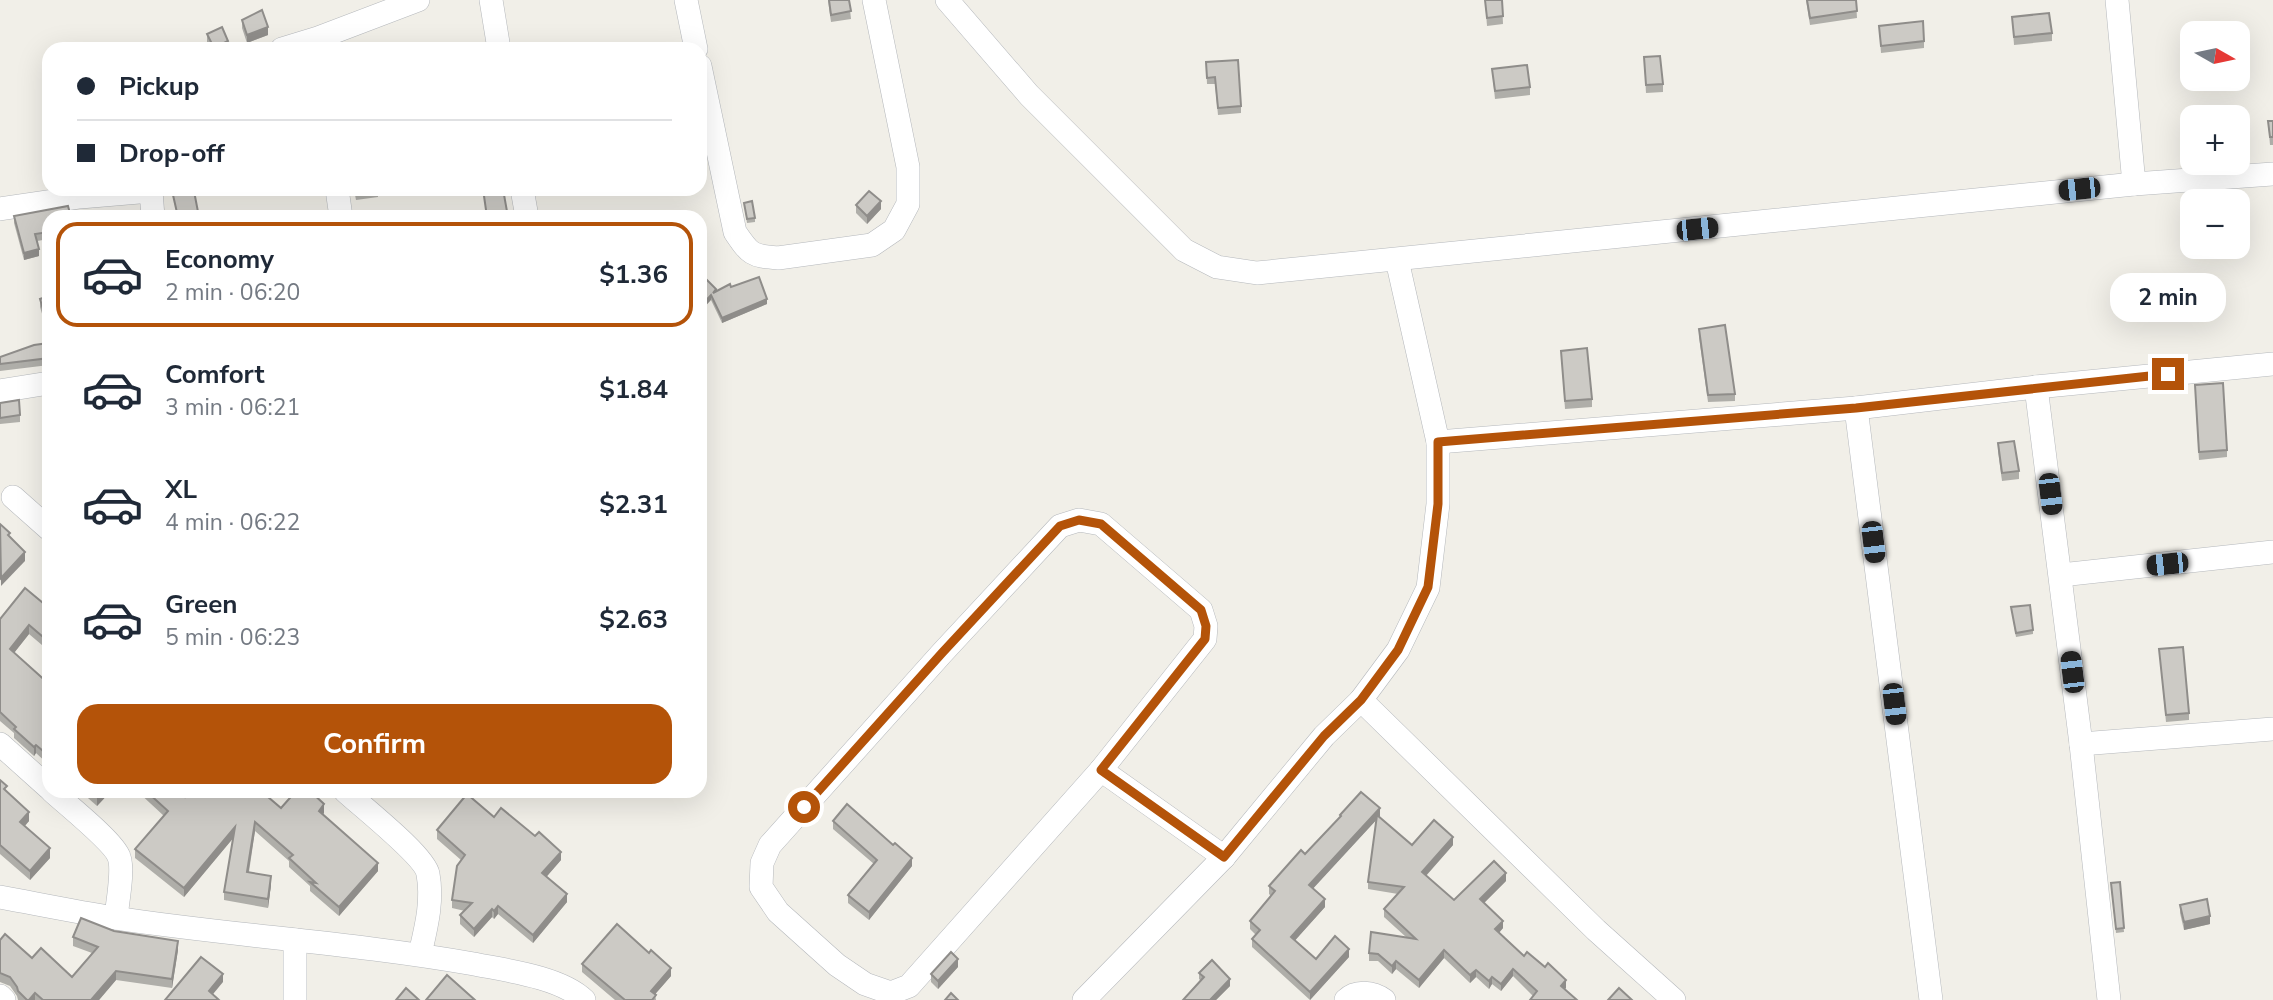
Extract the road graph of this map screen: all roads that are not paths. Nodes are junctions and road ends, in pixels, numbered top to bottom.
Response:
1 (418, 0) edge
2 (491, 0) edge
3 (686, 0) edge
4 (874, 0) edge
5 (947, 0) edge
6 (2117, 0) edge
7 (321, 42) edge
8 (498, 42) edge
9 (695, 42) edge
10 (707, 99) edge
11 (2273, 174) edge
12 (2134, 184) junction
13 (90, 196) edge
14 (0, 209) edge
15 (1397, 260) junction
16 (2273, 364) edge
17 (42, 384) edge
18 (2036, 387) junction
19 (0, 391) edge
20 (1856, 408) junction
21 (1438, 442) junction
22 (13, 497) dead end
23 (42, 523) edge
24 (2273, 552) edge
25 (2061, 575) junction
26 (1361, 700) junction
27 (2273, 729) edge
28 (0, 744) edge
29 (2081, 744) junction
30 (1101, 770) junction
31 (42, 782) edge
32 (60, 798) edge
33 (353, 798) edge
34 (1224, 857) junction
35 (0, 897) edge
36 (116, 918) junction
37 (295, 940) junction
38 (420, 954) junction
39 (0, 996) edge
40 (1096, 996) edge
41 (4, 1000) edge
42 (295, 1000) edge
43 (584, 1000) edge
44 (1346, 1000) edge
45 (1384, 1000) edge
46 (1674, 1000) edge
47 (1931, 1000) edge
48 (2109, 1000) edge

1 - 7 street
2 - 8 street
3 - 9 street
4 - 10 street
5 - 15 street
6 - 12 street
11 - 12 street
12 - 15 street
13 - 14 street
15 - 21 street
16 - 18 street
17 - 19 street
18 - 20 street
18 - 25 street
20 - 21 street
20 - 47 street
21 - 26 street
22 - 23 street
24 - 25 street
25 - 29 street
26 - 34 street
26 - 46 street
27 - 29 street
28 - 31 street
29 - 48 street
30 - 30 street
30 - 34 street
32 - 36 street
33 - 38 street
34 - 40 street
35 - 36 street
36 - 37 street
37 - 38 street
37 - 42 street
38 - 43 street
39 - 41 street
44 - 45 street

